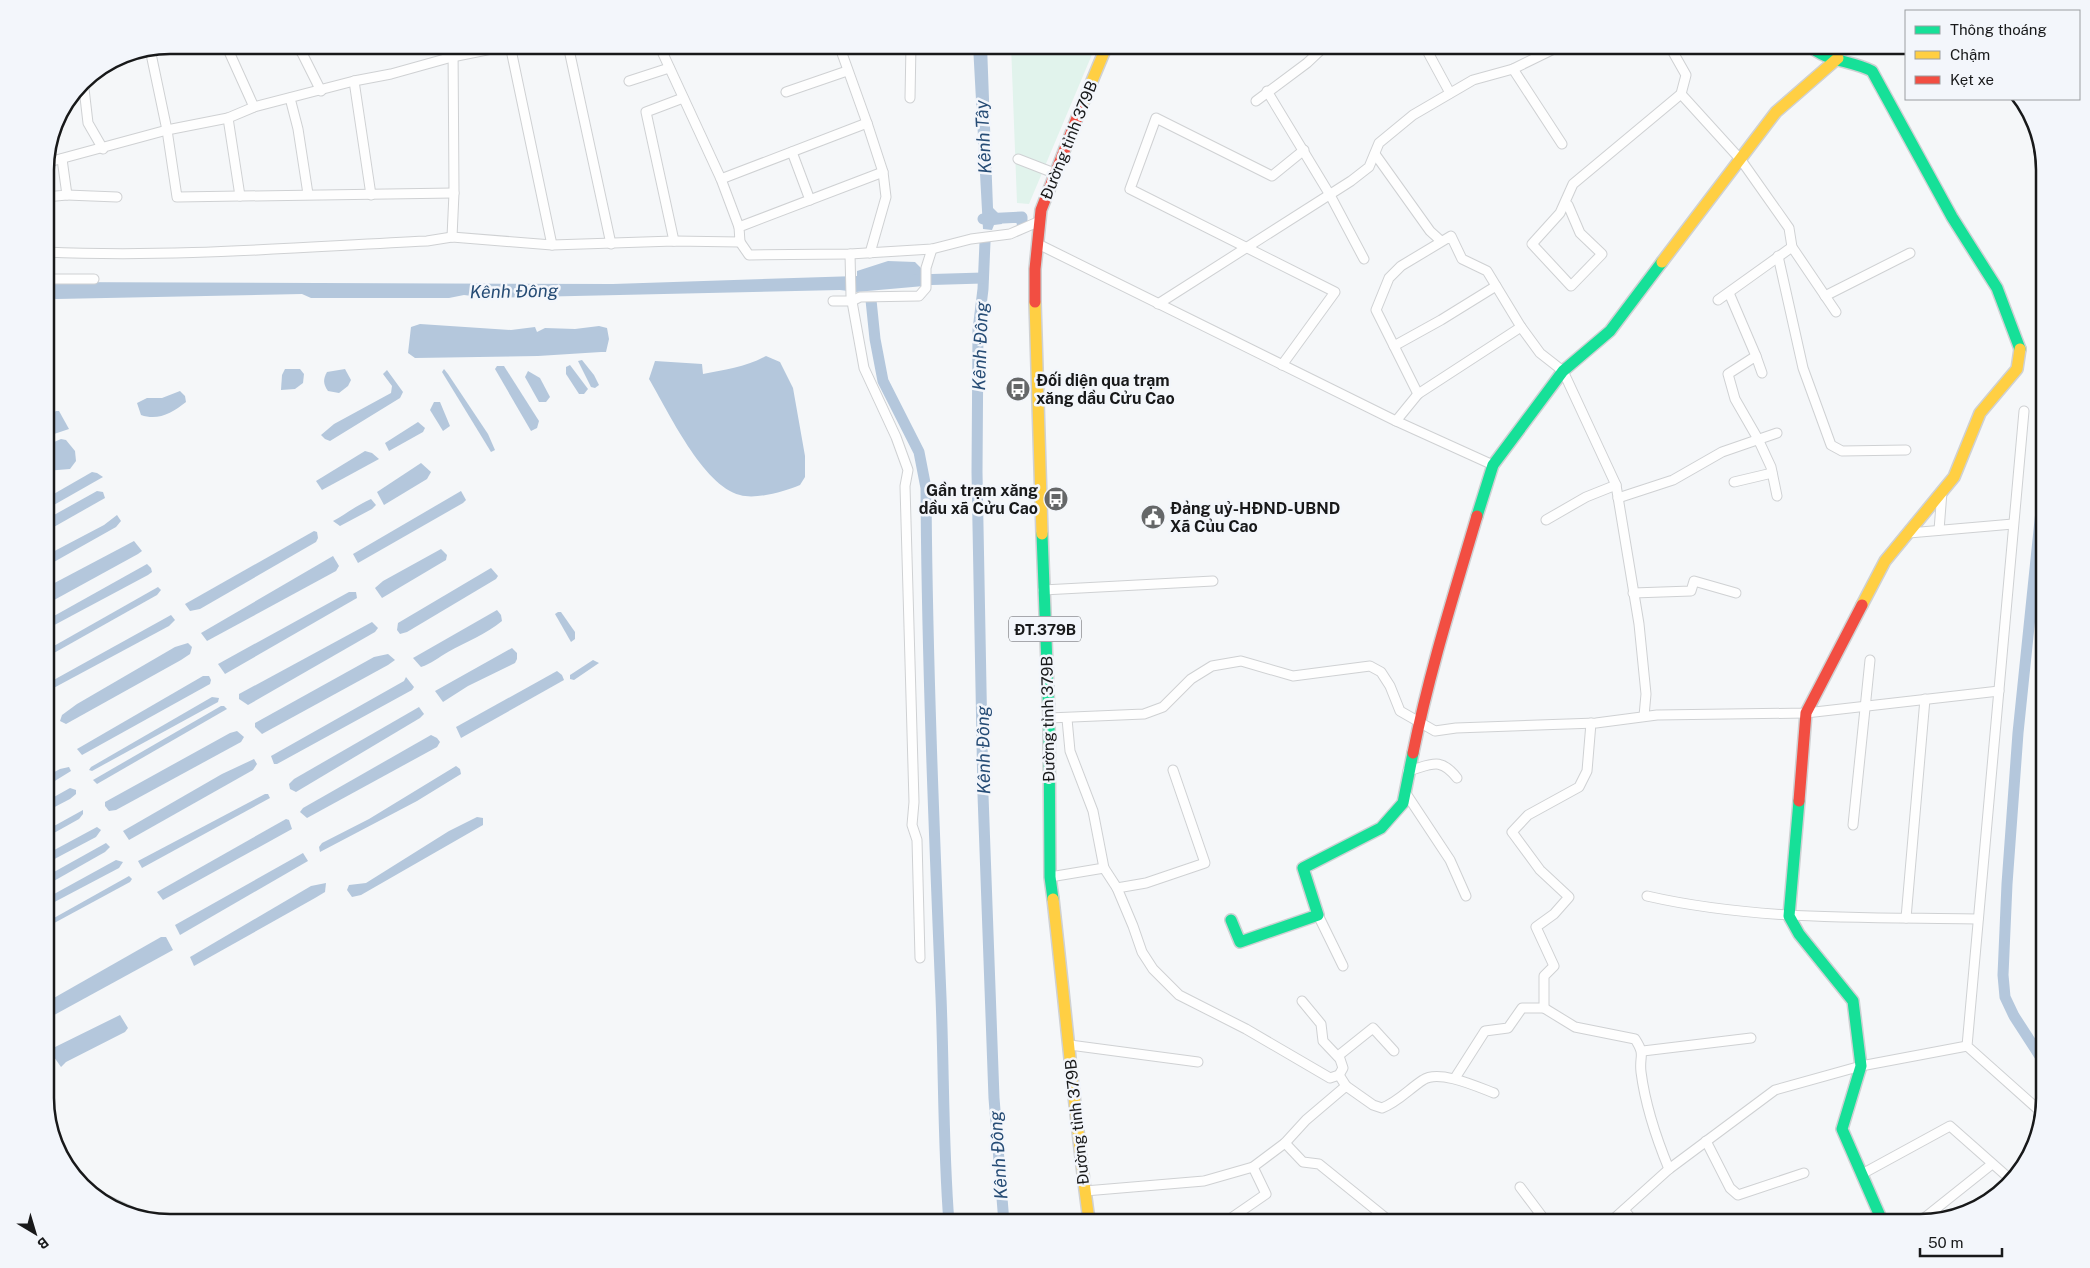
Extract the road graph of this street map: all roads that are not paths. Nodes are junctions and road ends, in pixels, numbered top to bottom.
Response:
1 (230, 54) edge
2 (302, 54) edge
3 (463, 54) edge
4 (513, 54) edge
5 (570, 54) edge
6 (663, 54) edge
7 (842, 54) edge
8 (912, 54) edge
9 (1100, 54) edge
10 (1316, 54) edge
11 (1429, 54) edge
12 (1544, 54) edge
13 (1674, 54) edge
14 (1819, 54) edge
15 (151, 55) edge
16 (452, 56) junction
17 (1838, 58) junction
18 (669, 68) junction
19 (1513, 69) junction
20 (847, 71) junction
21 (354, 81) junction
22 (629, 81) dead end
23 (321, 91) junction
24 (1268, 91) junction
25 (84, 92) edge
26 (786, 92) dead end
27 (1450, 93) junction
28 (1681, 94) junction
29 (290, 98) junction
30 (683, 98) junction
31 (910, 98) dead end
32 (1256, 101) dead end
33 (254, 107) junction
34 (228, 118) junction
35 (868, 123) junction
36 (167, 130) junction
37 (1562, 144) dead end
38 (103, 149) junction
39 (1304, 150) junction
40 (792, 152) junction
41 (1374, 154) junction
42 (1018, 158) dead end
43 (62, 160) junction
44 (1741, 160) junction
45 (54, 161) edge
46 (883, 172) junction
47 (1054, 173) junction
48 (721, 180) junction
49 (454, 193) junction
50 (308, 194) junction
51 (67, 195) junction
52 (370, 195) junction
53 (1330, 195) junction
54 (54, 196) edge
55 (240, 196) junction
56 (117, 197) dead end
57 (810, 200) junction
58 (1568, 205) dead end
59 (1040, 221) junction
60 (739, 227) junction
61 (452, 237) junction
62 (674, 241) junction
63 (1442, 241) junction
64 (740, 242) junction
65 (611, 244) junction
66 (1038, 244) junction
67 (552, 246) junction
68 (1792, 247) junction
69 (1246, 248) junction
70 (932, 249) junction
71 (54, 253) edge
72 (870, 253) junction
73 (1910, 253) dead end
74 (850, 254) junction
75 (1778, 256) junction
76 (1364, 259) dead end
77 (54, 279) edge
78 (94, 279) dead end
79 (1496, 286) junction
80 (1729, 293) junction
81 (1824, 296) junction
82 (852, 298) junction
83 (1718, 300) dead end
84 (833, 301) dead end
85 (1158, 304) junction
86 (1836, 312) dead end
87 (1521, 327) junction
88 (1394, 346) junction
89 (1756, 356) junction
90 (1282, 365) junction
91 (1562, 371) junction
92 (1762, 373) dead end
93 (1418, 394) junction
94 (2024, 411) dead end
95 (1396, 421) junction
96 (1777, 432) dead end
97 (1758, 439) junction
98 (1906, 450) dead end
99 (1493, 465) junction
100 (1772, 473) junction
101 (1734, 482) dead end
102 (1616, 485) junction
103 (1942, 492) junction
104 (1778, 496) dead end
105 (1618, 498) junction
106 (1546, 520) dead end
107 (2014, 524) junction
108 (1940, 530) junction
109 (1909, 533) junction
110 (1213, 581) dead end
111 (1043, 590) junction
112 (1633, 593) junction
113 (1736, 593) dead end
114 (1870, 660) dead end
115 (1999, 690) junction
116 (1925, 699) junction
117 (1865, 706) junction
118 (1806, 713) junction
119 (1644, 716) junction
120 (1049, 718) junction
121 (1067, 719) junction
122 (1419, 723) junction
123 (1591, 723) junction
124 (1173, 770) dead end
125 (1408, 771) junction
126 (1457, 778) dead end
127 (1405, 792) junction
128 (1853, 825) dead end
129 (1104, 868) junction
130 (1050, 877) junction
131 (1117, 888) junction
132 (1466, 896) dead end
133 (1648, 896) dead end
134 (1318, 915) junction
135 (1789, 916) junction
136 (1906, 918) junction
137 (1978, 919) junction
138 (1231, 920) dead end
139 (920, 958) dead end
140 (1343, 966) dead end
141 (1302, 1001) dead end
142 (1544, 1008) junction
143 (1751, 1038) dead end
144 (1070, 1045) junction
145 (1967, 1046) junction
146 (1394, 1051) dead end
147 (1643, 1051) junction
148 (1338, 1056) junction
149 (1198, 1062) dead end
150 (1861, 1066) junction
151 (1339, 1075) junction
152 (1455, 1078) junction
153 (1346, 1086) junction
154 (1494, 1093) dead end
155 (2035, 1107) edge
156 (1706, 1142) junction
157 (1285, 1143) junction
158 (1992, 1164) junction
159 (1253, 1167) junction
160 (1669, 1169) junction
161 (1804, 1173) dead end
162 (1862, 1174) junction
163 (2006, 1176) edge
164 (1520, 1188) dead end
165 (1085, 1192) junction
166 (1624, 1210) junction
167 (1930, 1213) edge
168 (1089, 1214) edge
169 (1242, 1214) edge
170 (1381, 1214) edge
171 (1540, 1214) edge
172 (1619, 1214) edge
173 (1627, 1214) edge
174 (1879, 1214) edge

1 - 33 street
2 - 23 street
3 - 16 street
4 - 67 street
5 - 65 street
6 - 18 street
7 - 20 street
8 - 31 street
9 - 47 street, Đường tỉnh 379B / ĐT.379B
10 - 24 street
11 - 27 street
12 - 19 street
13 - 28 street
14 - 17 street
15 - 36 street
16 - 21 street
16 - 49 street
17 - 44 street
17 - 103 street
18 - 22 street
18 - 30 street
19 - 27 street
19 - 37 street
20 - 26 street
20 - 35 street
21 - 23 street
21 - 52 street
23 - 29 street
24 - 32 street
24 - 39 street
25 - 38 street
27 - 41 street
28 - 44 street
28 - 58 street
29 - 33 street
29 - 50 street
30 - 48 street
30 - 62 street
33 - 34 street
34 - 36 street
34 - 55 street
35 - 40 street
35 - 46 street
36 - 38 street
36 - 55 street
38 - 43 street
39 - 53 street
39 - 69 street
40 - 48 street
40 - 57 street
41 - 53 street
41 - 63 street
42 - 47 street
43 - 45 street
43 - 51 street
44 - 68 street
44 - 91 street
46 - 57 street
46 - 72 street
47 - 59 street, Đường tỉnh 379B / ĐT.379B
48 - 60 street
49 - 52 street
49 - 61 street
50 - 52 street
50 - 55 street
51 - 54 street
51 - 56 street
53 - 69 street
53 - 76 street
57 - 60 street
59 - 66 street, Đường tỉnh 379B / ĐT.379B
59 - 70 street
60 - 64 street
61 - 67 street
61 - 71 street
62 - 64 street
62 - 65 street
63 - 79 street
63 - 88 street
64 - 74 street
65 - 67 street
66 - 85 street
66 - 111 street, Đường tỉnh 379B / ĐT.379B
68 - 75 street
68 - 81 street
69 - 85 street
69 - 90 street
70 - 72 street
70 - 82 street
72 - 74 street
73 - 81 street
74 - 82 street
75 - 80 street
75 - 98 street
77 - 78 street
79 - 87 street
79 - 88 street
80 - 83 street
80 - 89 street
81 - 86 street
82 - 84 street
82 - 139 street
85 - 90 street
87 - 91 street
87 - 93 street
88 - 93 street
89 - 92 street
89 - 97 street
90 - 95 street
91 - 99 street
91 - 102 street
93 - 95 street
94 - 107 street
95 - 99 street
96 - 97 street
97 - 100 street
97 - 105 street
99 - 122 street
100 - 101 street
100 - 104 street
102 - 105 street
102 - 106 street
103 - 108 street
103 - 109 street
105 - 112 street
107 - 108 street
107 - 115 street
108 - 109 street
109 - 118 street
110 - 111 street
111 - 120 street, Đường tỉnh 379B / ĐT.379B
112 - 113 street
112 - 119 street
114 - 117 street
115 - 116 street
115 - 137 street
116 - 117 street
116 - 136 street
117 - 118 street
117 - 128 street
118 - 119 street
118 - 135 street
119 - 123 street
120 - 121 street
120 - 130 street, Đường tỉnh 379B / ĐT.379B
121 - 122 street
121 - 129 street
122 - 123 street
122 - 125 street
123 - 142 street
124 - 131 street
125 - 126 street
125 - 127 street
127 - 132 street
127 - 134 street
129 - 130 street
129 - 131 street
130 - 144 street, Đường tỉnh 379B / ĐT.379B
131 - 151 street
133 - 135 street
134 - 138 street
134 - 140 street
135 - 136 street
135 - 150 street
136 - 137 street
137 - 145 street
141 - 148 street
142 - 147 street
142 - 152 street
143 - 147 street
144 - 149 street
144 - 165 street, Đường tỉnh 379B / ĐT.379B
145 - 150 street
145 - 155 street
146 - 148 street
147 - 160 street
148 - 151 street
150 - 156 street
150 - 162 street
151 - 153 street
152 - 153 street
152 - 154 street
153 - 157 street
156 - 160 street
156 - 161 street
157 - 159 street
157 - 170 street
158 - 162 street
158 - 163 street
158 - 167 street
159 - 165 street
159 - 169 street
160 - 166 street
162 - 174 street
164 - 171 street
165 - 168 street, Đường tỉnh 379B / ĐT.379B
166 - 172 street
166 - 173 street

